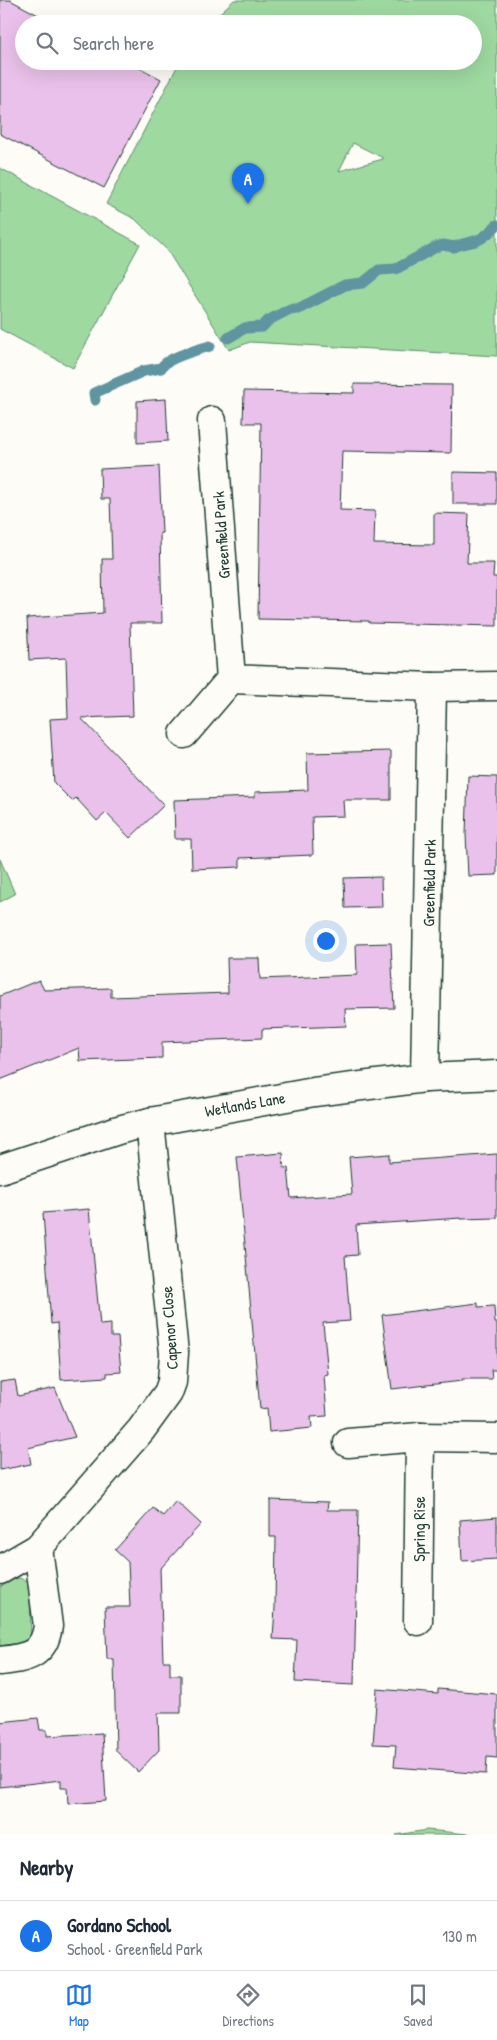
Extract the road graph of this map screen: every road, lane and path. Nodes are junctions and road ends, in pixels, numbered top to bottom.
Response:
1 (212, 421) dead end
2 (231, 679) junction
3 (497, 686) edge
4 (432, 687) junction
5 (184, 734) dead end
6 (497, 1075) edge
7 (425, 1078) junction
8 (150, 1122) junction
9 (0, 1169) edge
10 (420, 1437) junction
11 (497, 1438) edge
12 (348, 1443) dead end
13 (38, 1548) junction
14 (0, 1570) edge
15 (418, 1621) dead end
16 (0, 1661) edge

1 - 2 street, Greenfield Park
2 - 4 street
2 - 5 street
3 - 4 street
4 - 7 street, Greenfield Park
6 - 7 street, Wetlands Lane
7 - 8 street, Wetlands Lane
8 - 9 street, Wetlands Lane
8 - 13 street, Capenor Close
10 - 11 street
10 - 12 street
10 - 15 street, Spring Rise
13 - 14 street, Capenor Close
13 - 16 street

